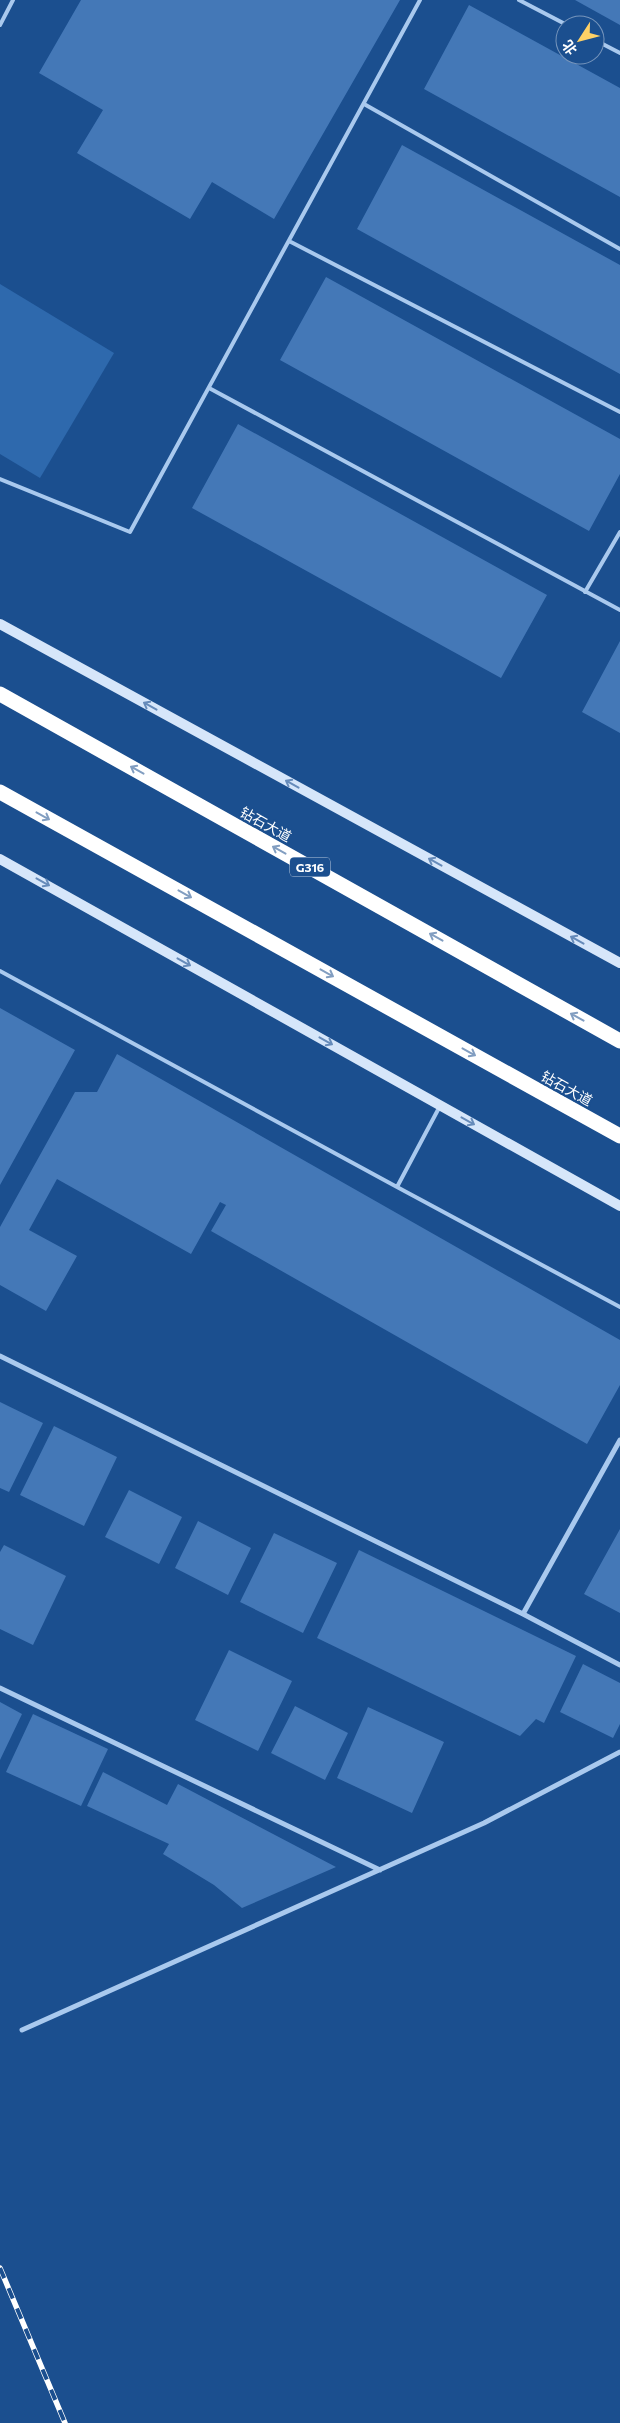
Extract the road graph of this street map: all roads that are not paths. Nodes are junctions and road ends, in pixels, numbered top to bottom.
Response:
1 (13, 0) edge
2 (420, 0) edge
3 (519, 0) edge
4 (555, 19) edge
5 (0, 25) edge
6 (605, 45) edge
7 (620, 53) edge
8 (364, 104) junction
9 (289, 240) junction
10 (620, 249) edge
11 (209, 388) junction
12 (620, 412) edge
13 (0, 479) edge
14 (620, 532) edge
15 (586, 592) junction
16 (620, 610) edge
17 (0, 624) edge
18 (0, 694) edge
19 (0, 792) edge
20 (0, 858) edge
21 (620, 963) edge
22 (0, 970) edge
23 (620, 1041) edge
24 (440, 1106) junction
25 (620, 1136) edge
26 (397, 1187) junction
27 (620, 1206) edge
28 (620, 1307) edge
29 (0, 1356) edge
30 (620, 1440) edge
31 (523, 1614) junction
32 (620, 1664) edge
33 (0, 1688) edge
34 (620, 1752) edge
35 (380, 1870) junction
36 (22, 2030) dead end

1 - 5 lane
2 - 8 lane
3 - 4 lane
6 - 7 lane
8 - 9 lane
8 - 10 lane
9 - 11 lane
9 - 12 lane
11 - 13 lane
11 - 15 lane
14 - 15 lane
15 - 16 lane
21 -> 17 street
23 -> 18 highway, 钻石大道 / G316
19 -> 25 highway, 钻石大道
20 -> 24 street
22 - 26 lane
24 - 26 lane
24 -> 27 street
26 - 28 lane
29 - 31 street
30 - 31 street
31 - 32 street
33 - 35 street
34 - 35 street
35 - 36 street

